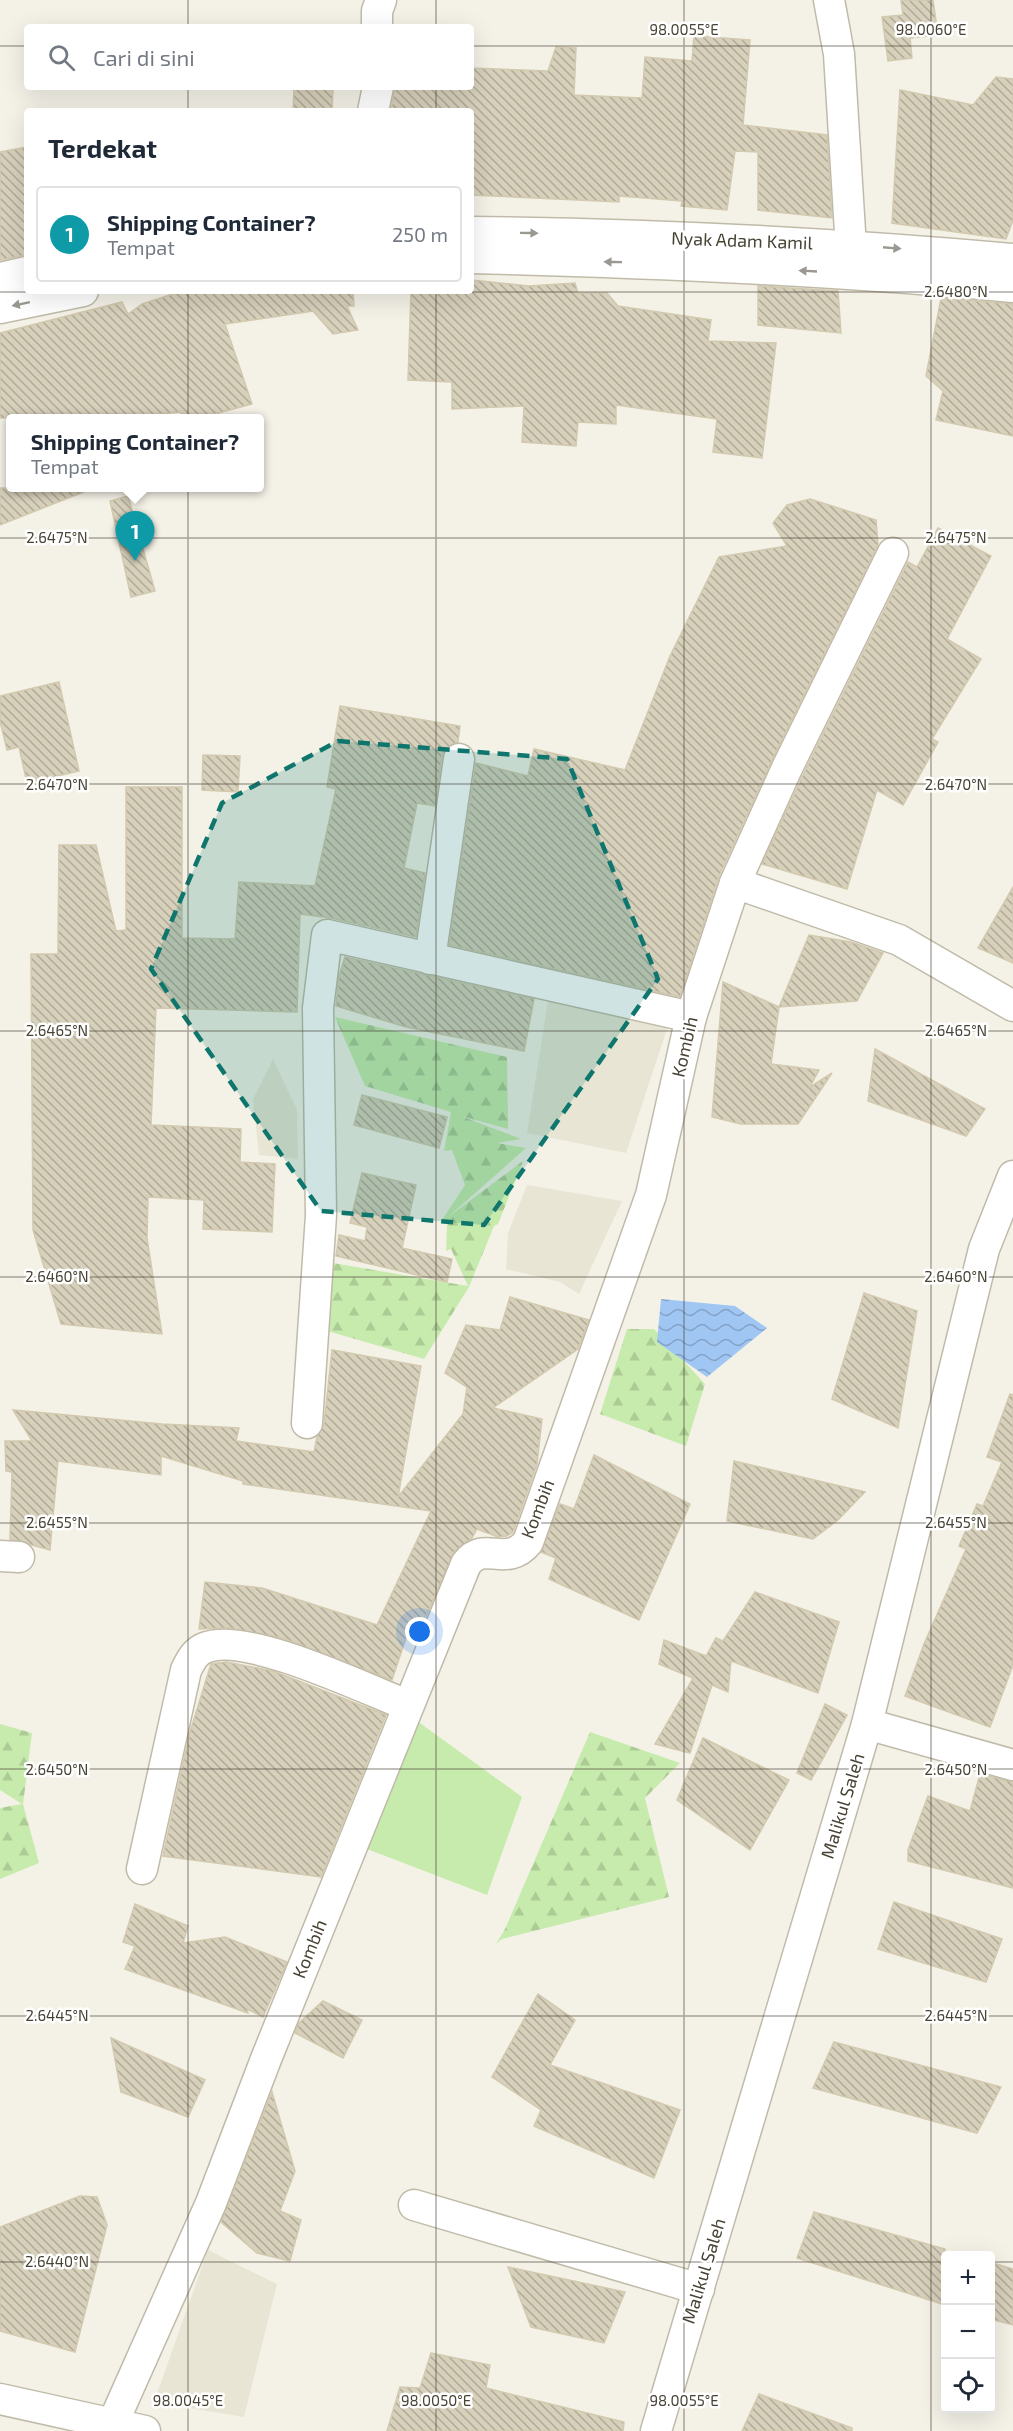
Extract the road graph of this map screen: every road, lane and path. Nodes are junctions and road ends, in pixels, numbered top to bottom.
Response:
1 (381, 0) edge
2 (829, 0) edge
3 (377, 24) edge
4 (378, 90) edge
5 (374, 108) edge
6 (474, 232) edge
7 (474, 258) edge
8 (852, 259) junction
9 (1013, 259) edge
10 (24, 273) edge
11 (0, 278) edge
12 (1013, 286) edge
13 (68, 294) edge
14 (0, 308) edge
15 (893, 552) dead end
16 (459, 759) dead end
17 (735, 883) junction
18 (430, 959) junction
19 (1013, 1006) edge
20 (691, 1017) junction
21 (1013, 1176) edge
22 (307, 1423) dead end
23 (407, 1706) junction
24 (867, 1724) junction
25 (1013, 1765) edge
26 (142, 1869) dead end
27 (414, 2205) dead end
28 (699, 2289) junction
29 (0, 2399) edge
30 (113, 2422) junction
31 (145, 2431) edge
32 (656, 2431) edge

1 - 3 street
2 - 8 street
4 - 5 street
6 -> 8 street, Nyak Adam Kamil
8 -> 7 street
8 -> 9 street, Nyak Adam Kamil
8 - 12 street
10 - 11 street
13 -> 14 street
15 - 17 street, Kombih
16 - 18 street
17 - 19 street
17 - 20 street, Kombih
18 - 20 street
18 - 22 street
20 - 23 street, Kombih
21 - 24 street, Malikul Saleh
23 - 26 street
23 - 30 street, Kombih
24 - 25 street
24 - 28 street, Malikul Saleh
27 - 28 street
28 - 32 street, Malikul Saleh
29 - 30 street
30 - 31 street

